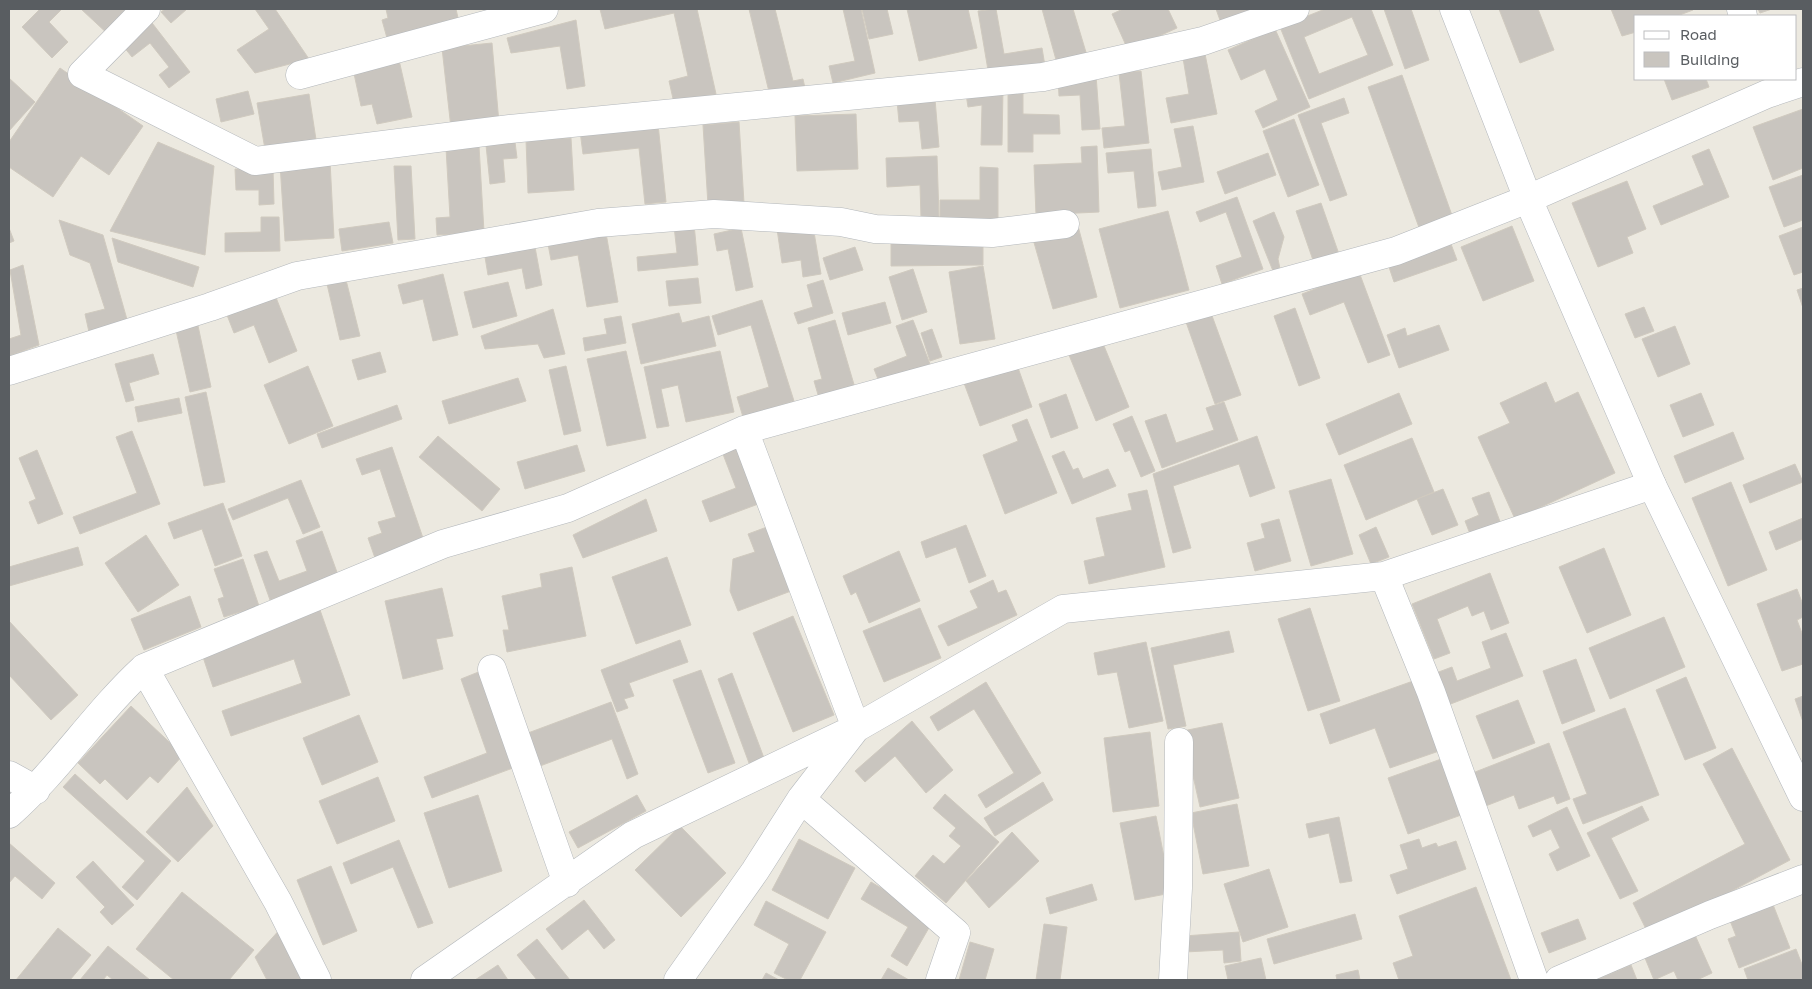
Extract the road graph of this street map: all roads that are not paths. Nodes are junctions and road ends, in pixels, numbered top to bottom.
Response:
1 (146, 9) edge
2 (544, 9) edge
3 (1295, 9) edge
4 (1454, 9) edge
5 (300, 75) dead end
6 (1803, 82) edge
7 (1765, 86) edge
8 (1528, 199) junction
9 (1065, 224) dead end
10 (9, 371) edge
11 (744, 430) junction
12 (1652, 485) junction
13 (1384, 576) junction
14 (144, 668) junction
15 (492, 669) dead end
16 (856, 728) junction
17 (1179, 742) dead end
18 (9, 775) edge
19 (36, 790) junction
20 (1803, 797) edge
21 (801, 799) junction
22 (9, 814) edge
23 (1803, 879) edge
24 (567, 883) junction
25 (317, 980) edge
26 (425, 980) edge
27 (678, 980) edge
28 (940, 980) edge
29 (1173, 980) edge
30 (1534, 980) edge
31 (1559, 980) edge

1 - 3 street
2 - 5 street
4 - 8 street
6 - 7 street
7 - 8 street
8 - 11 street
8 - 12 street
9 - 10 street
11 - 14 street
11 - 16 street
12 - 13 street
12 - 20 street
13 - 16 street
13 - 30 street
14 - 19 street
14 - 25 street
15 - 24 street
16 - 21 street
16 - 24 street
17 - 29 street
18 - 19 street
19 - 22 street
21 - 27 street
21 - 28 street
23 - 31 street
24 - 26 street

